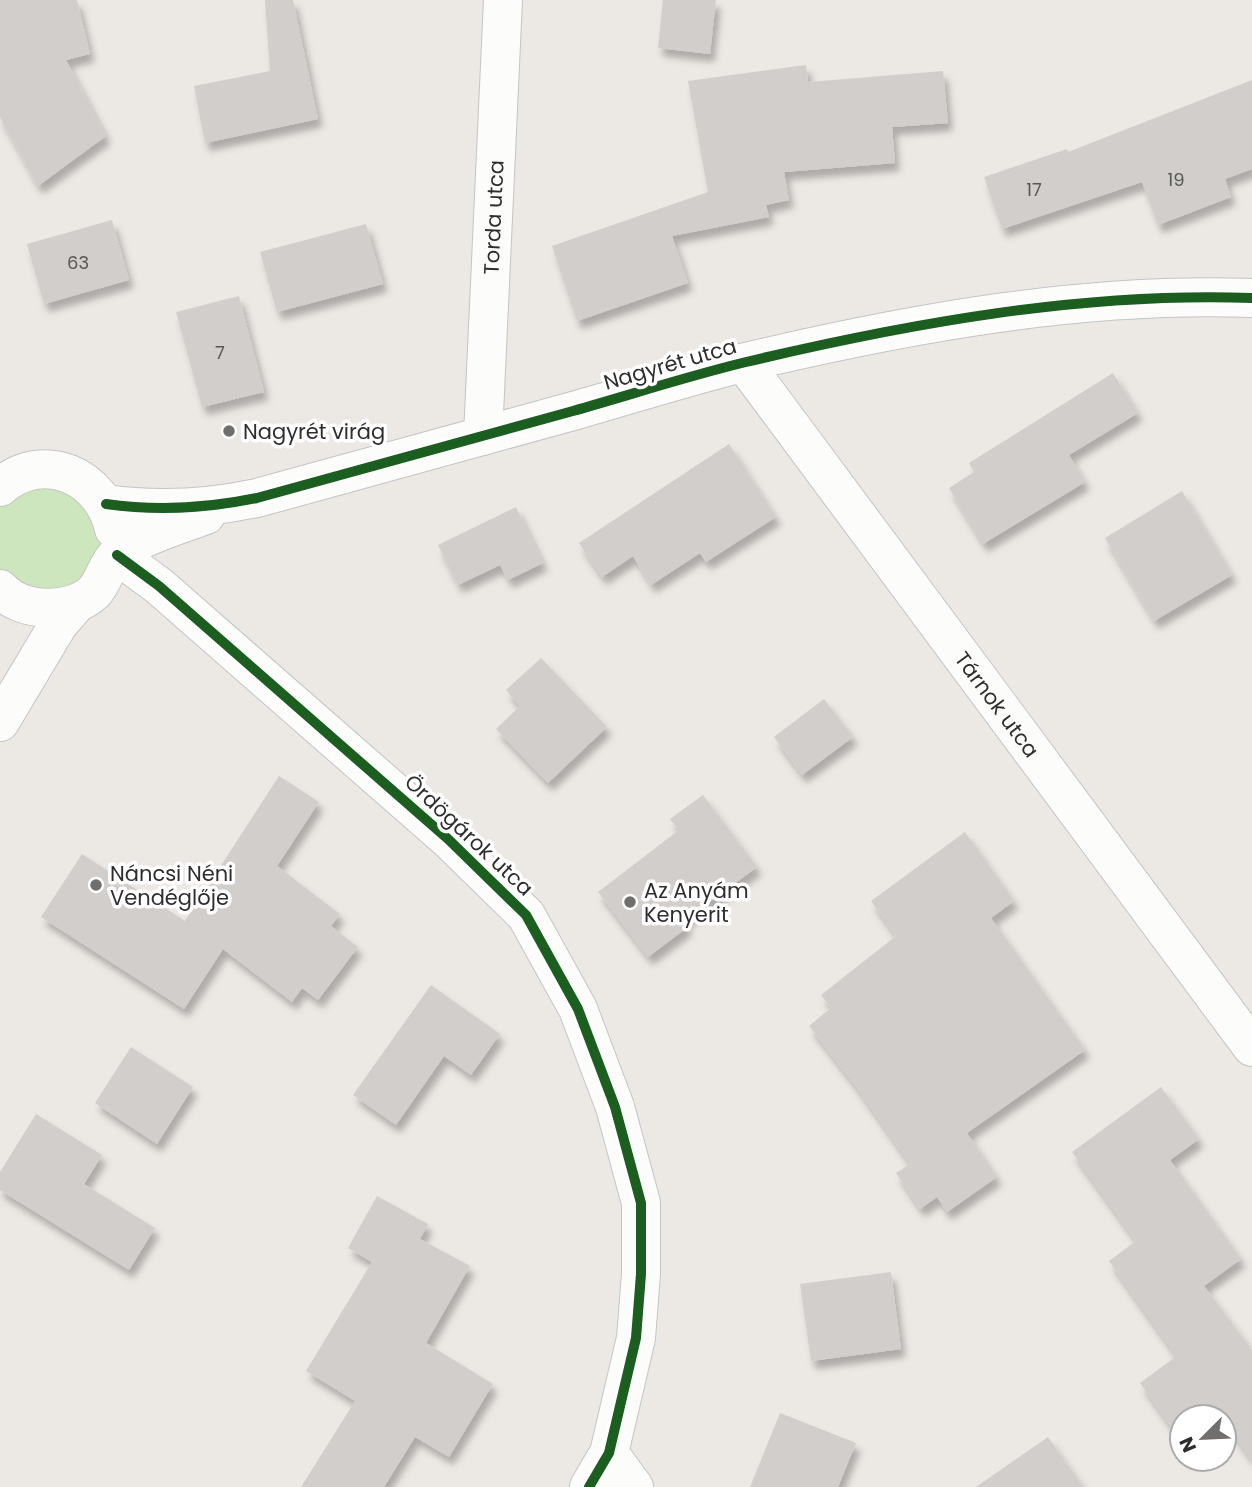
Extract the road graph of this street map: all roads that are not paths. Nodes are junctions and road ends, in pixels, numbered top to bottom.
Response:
1 (503, 0) edge
2 (1252, 298) edge
3 (744, 363) junction
4 (483, 436) junction
5 (0, 487) edge
6 (237, 502) junction
7 (106, 504) junction
8 (173, 528) junction
9 (117, 555) junction
10 (159, 586) junction
11 (0, 589) edge
12 (72, 601) junction
13 (196, 618) junction
14 (0, 722) edge
15 (1252, 1047) edge
16 (609, 1453) junction
17 (589, 1487) edge
18 (635, 1487) edge

1 - 4 street, Torda utca
2 - 3 street, Nagyrét utca
3 - 4 street, Nagyrét utca
3 - 15 street, Tárnok utca
4 - 6 street, Nagyrét utca
5 - 7 street
6 - 7 street, Nagyrét utca
6 - 8 street, Nagyrét utca
7 - 9 street
8 - 9 street, Nagyrét utca
8 - 10 street
9 - 10 street, Ördögárok utca
9 - 12 street, Nagyrét utca
10 - 13 street, Ördögárok utca
11 - 12 street
12 - 13 street, Ördögárok utca
12 - 14 street, Nagyrét utca
13 - 16 street, Ördögárok utca
16 - 17 street, Ördögárok utca
16 - 18 street

